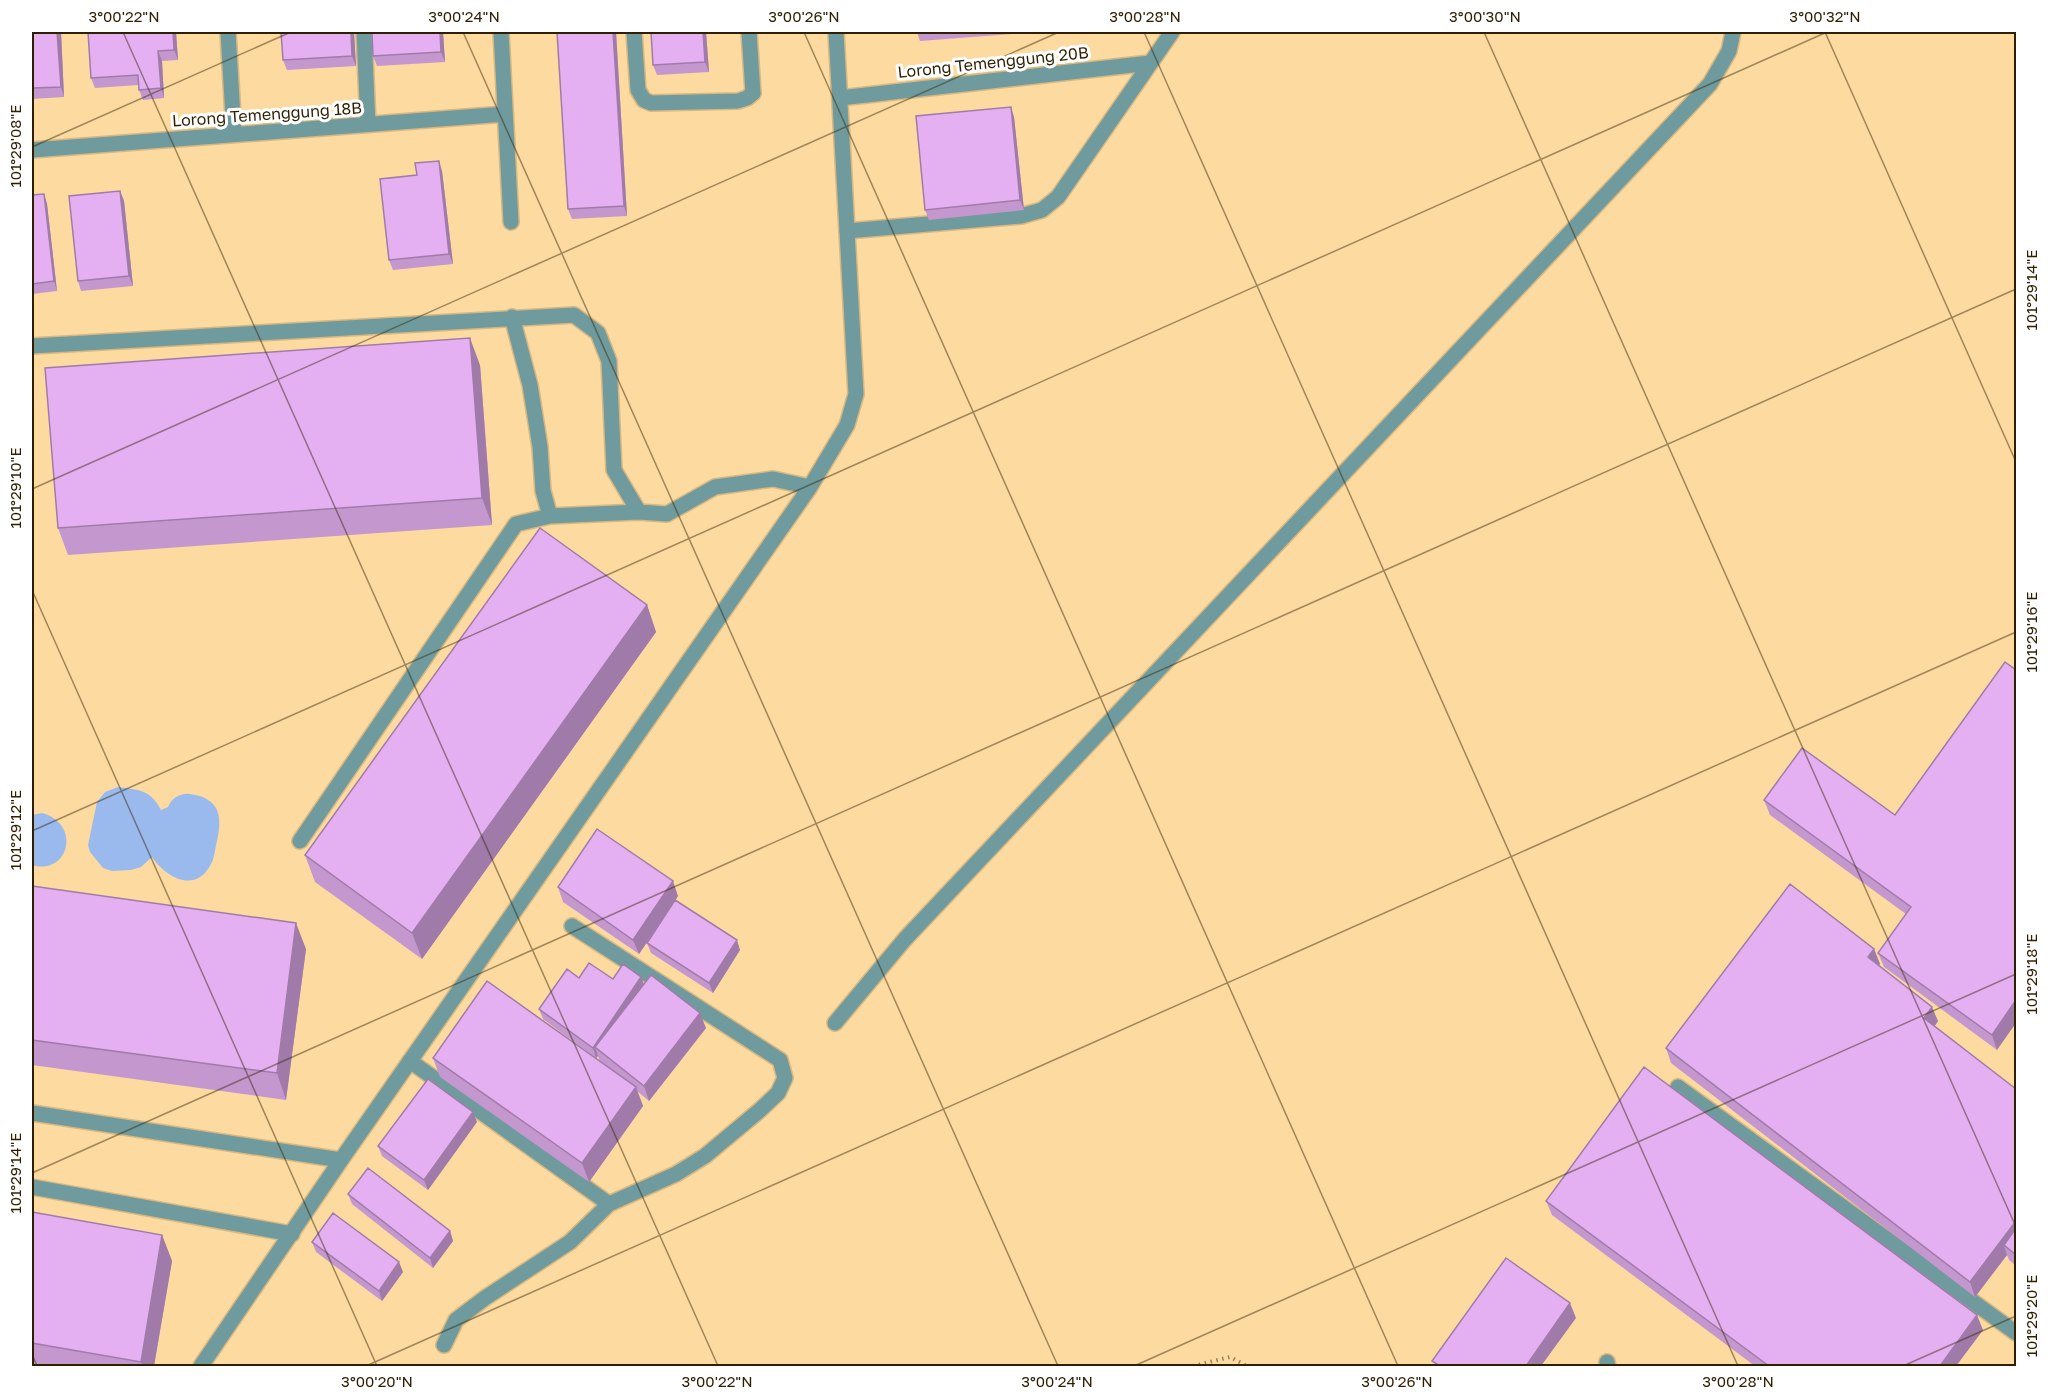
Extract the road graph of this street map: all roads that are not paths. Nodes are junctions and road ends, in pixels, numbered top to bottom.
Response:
1 (228, 32) edge
2 (364, 32) edge
3 (501, 32) edge
4 (634, 32) edge
5 (749, 32) edge
6 (836, 32) edge
7 (1172, 32) edge
8 (1733, 32) edge
9 (1150, 63) junction
10 (840, 98) junction
11 (505, 114) junction
12 (368, 124) junction
13 (234, 134) junction
14 (32, 150) edge
15 (511, 222) dead end
16 (847, 231) junction
17 (512, 317) junction
18 (32, 346) edge
19 (810, 487) junction
20 (639, 512) junction
21 (550, 516) junction
22 (300, 841) dead end
23 (572, 926) dead end
24 (835, 1023) dead end
25 (410, 1061) junction
26 (1678, 1087) dead end
27 (32, 1113) edge
28 (341, 1160) junction
29 (32, 1187) edge
30 (609, 1204) junction
31 (292, 1234) junction
32 (2016, 1333) edge
33 (444, 1345) dead end
34 (201, 1366) edge

1 - 13 street
2 - 12 street
3 - 11 street
4 - 5 street
6 - 10 street
7 - 9 street
8 - 24 street
9 - 10 street, Lorong Temenggung 20B
9 - 16 street
10 - 16 street
11 - 12 street, Lorong Temenggung 18B
11 - 15 street
12 - 13 street, Lorong Temenggung 18B
13 - 14 street, Lorong Temenggung 18B
16 - 19 street
17 - 18 street
17 - 20 street
17 - 21 street
19 - 20 street
19 - 25 street
20 - 21 street
21 - 22 street
23 - 30 street
25 - 28 street
25 - 30 street
26 - 32 street
27 - 28 street
28 - 31 street
29 - 31 street
30 - 33 street
31 - 34 street

